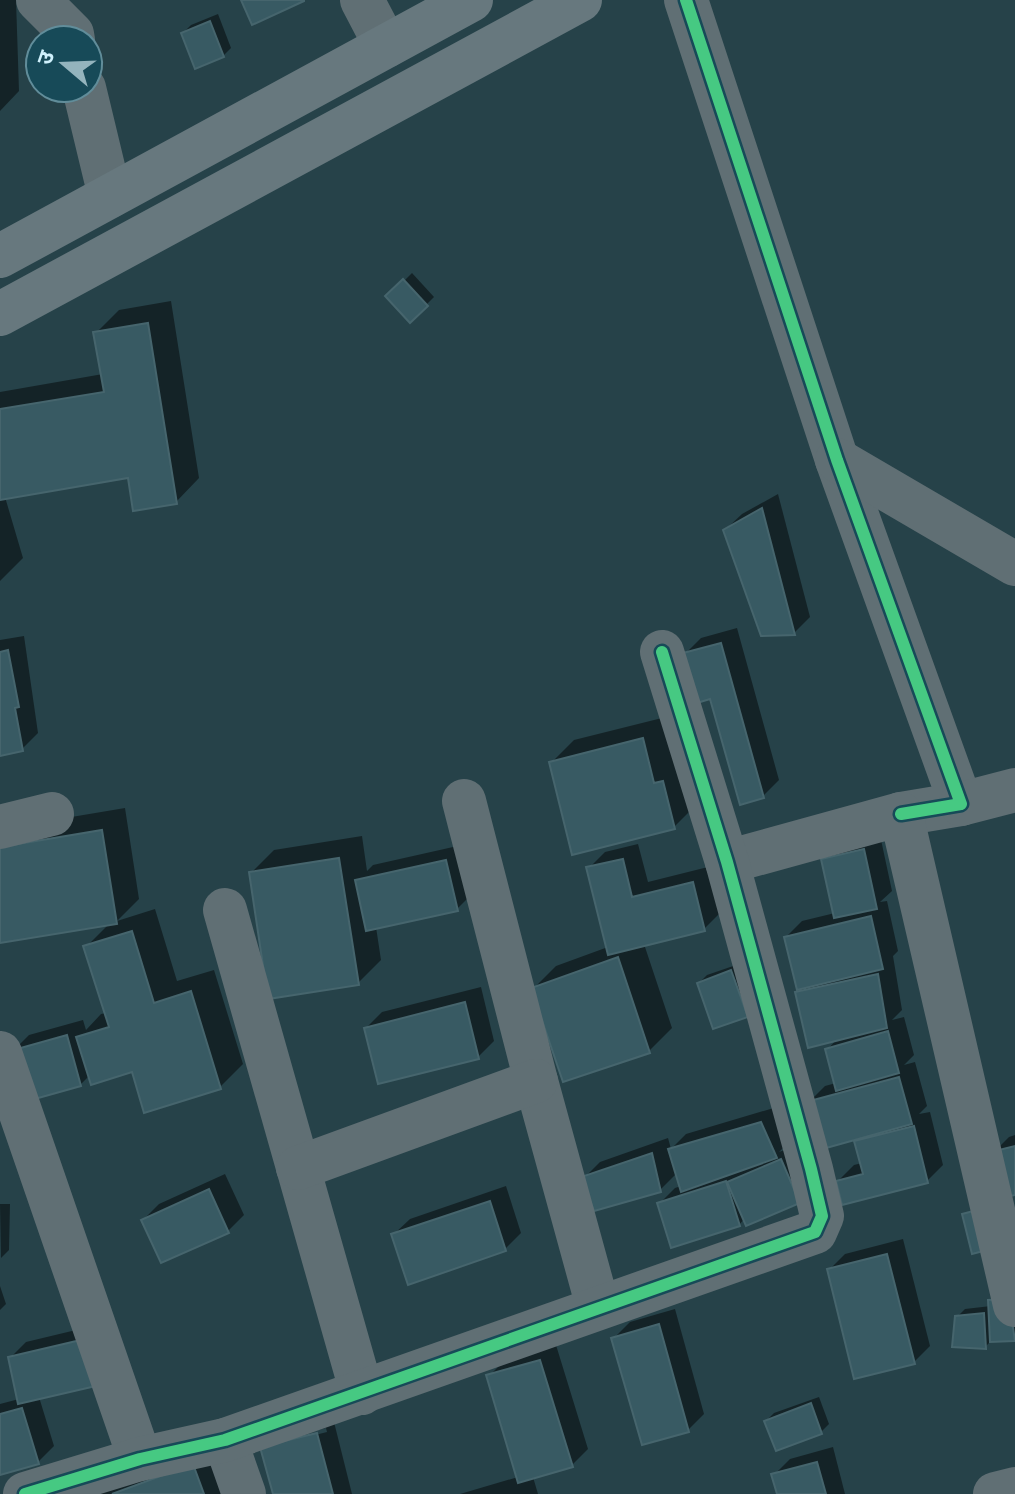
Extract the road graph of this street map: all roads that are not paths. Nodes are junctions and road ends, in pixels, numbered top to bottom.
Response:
1 (38, 0) edge
2 (362, 0) edge
3 (471, 0) edge
4 (580, 0) edge
5 (686, 0) edge
6 (62, 24) edge
7 (386, 46) junction
8 (88, 104) edge
9 (110, 196) junction
10 (0, 256) edge
11 (0, 314) edge
12 (837, 460) junction
13 (1015, 564) edge
14 (662, 652) dead end
15 (1015, 790) edge
16 (464, 801) dead end
17 (961, 804) junction
18 (52, 814) dead end
19 (901, 814) junction
20 (0, 827) edge
21 (727, 862) junction
22 (225, 910) dead end
23 (0, 1053) edge
24 (536, 1081) junction
25 (298, 1168) junction
26 (1015, 1305) edge
27 (598, 1307) junction
28 (362, 1393) junction
29 (225, 1440) junction
30 (140, 1459) junction
31 (1015, 1489) edge
32 (25, 1494) edge
33 (244, 1494) edge
34 (995, 1494) edge

1 - 6 street
2 - 7 street
3 - 7 main road
4 - 11 main road
5 - 12 street
7 - 9 main road
8 - 9 street
9 - 10 main road
12 - 13 street
12 - 17 street
14 - 21 street
15 - 17 street
16 - 24 street
17 - 19 street
18 - 20 street
19 - 21 street
19 - 26 street
21 - 27 street
22 - 25 street
23 - 30 street
24 - 25 street
24 - 27 street
25 - 28 street
27 - 28 street
28 - 29 street
29 - 30 street
29 - 33 street
30 - 32 street
31 - 34 street

